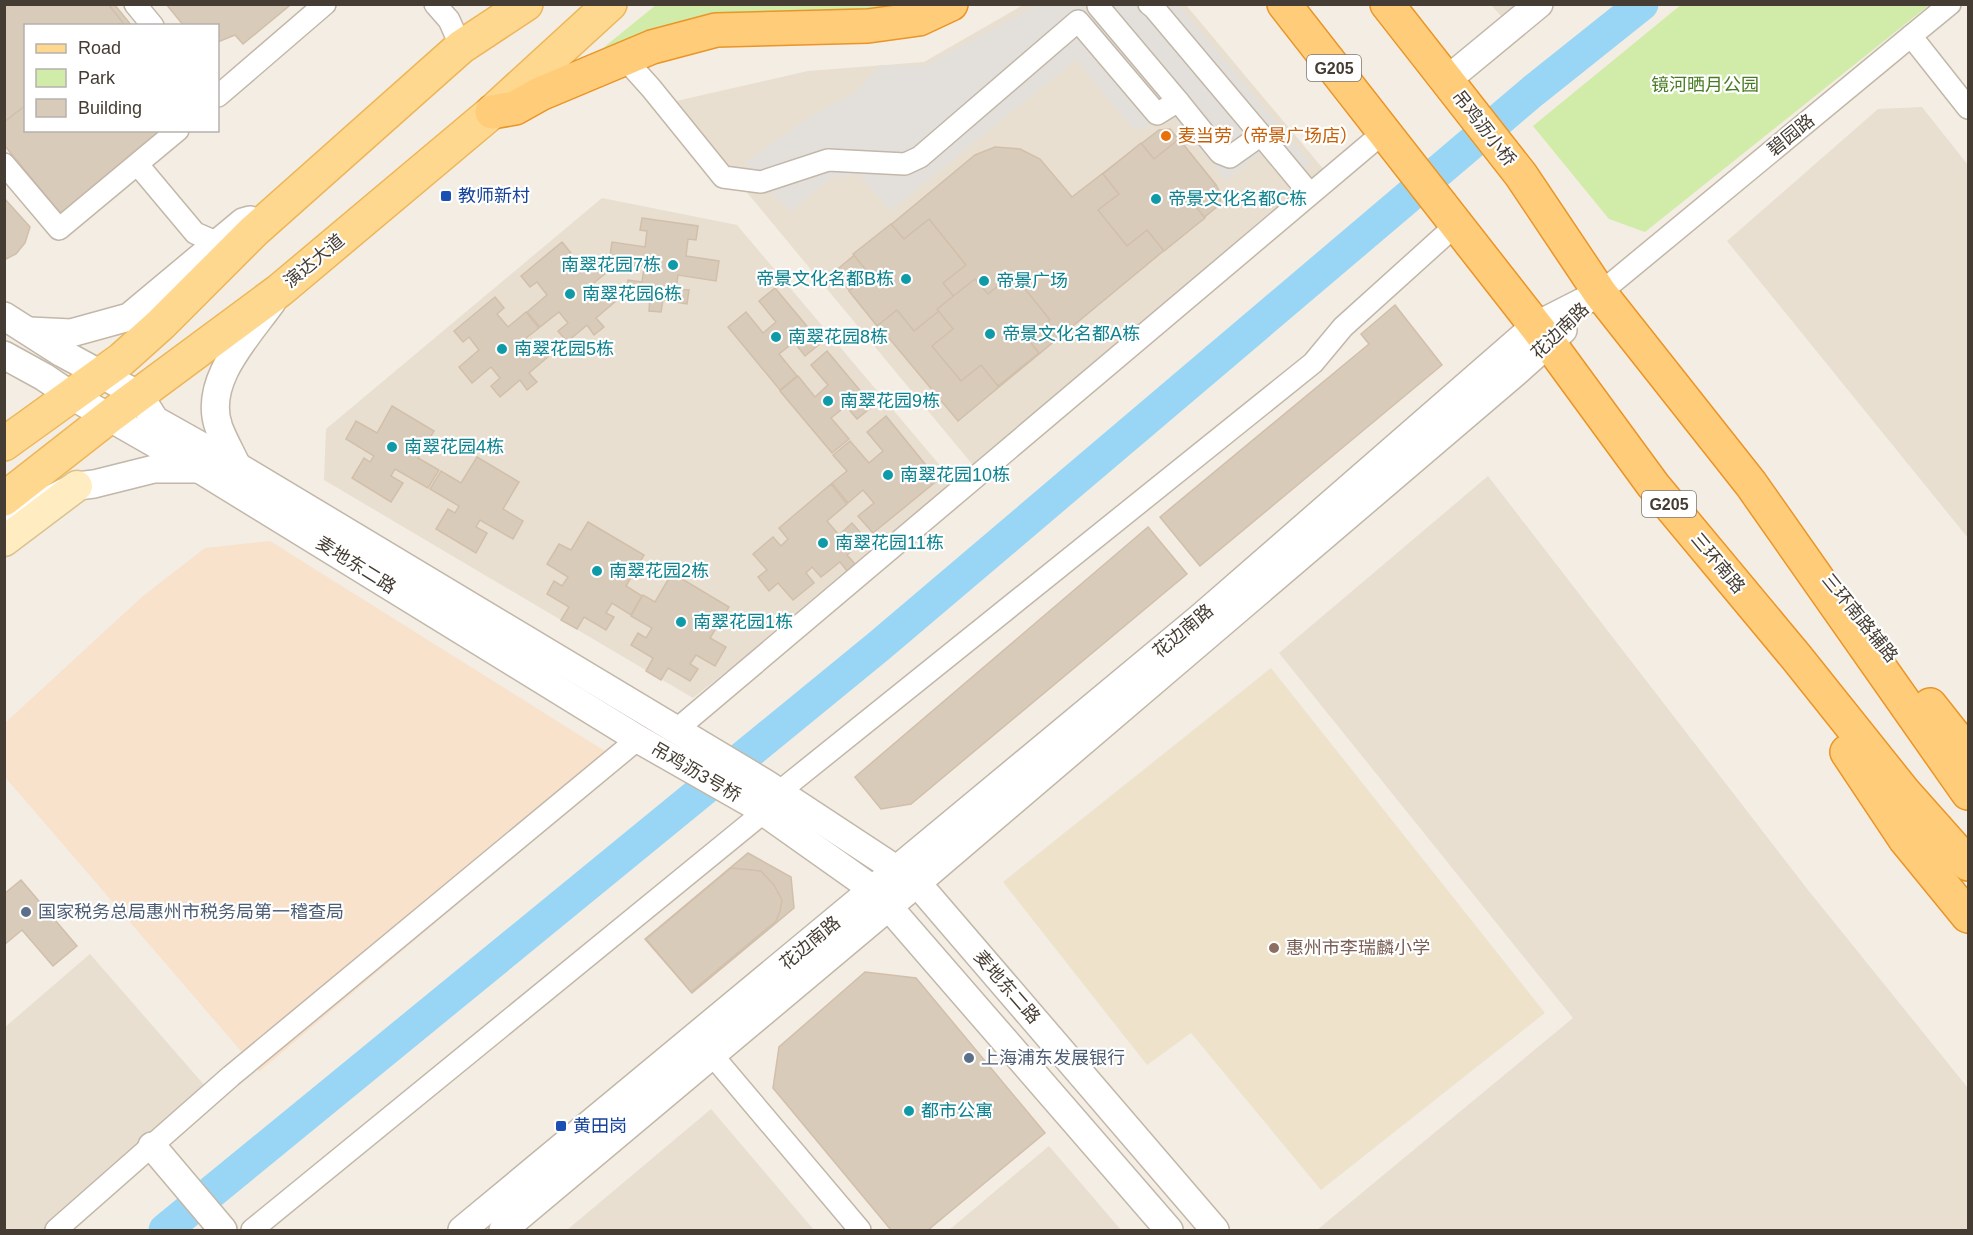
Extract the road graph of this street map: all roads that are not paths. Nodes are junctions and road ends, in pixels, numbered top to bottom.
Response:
1 (135, 4) edge
2 (325, 4) edge
3 (435, 4) edge
4 (489, 4) edge
5 (526, 4) edge
6 (610, 4) edge
7 (951, 4) edge
8 (1149, 4) edge
9 (1387, 4) edge
10 (1539, 4) edge
11 (1950, 4) edge
12 (1099, 5) edge
13 (1284, 8) edge
14 (1078, 21) junction
15 (151, 24) edge
16 (1911, 36) junction
17 (461, 47) junction
18 (624, 58) junction
19 (1447, 80) junction
20 (219, 95) edge
21 (1178, 101) junction
22 (1968, 108) edge
23 (492, 112) junction
24 (176, 132) edge
25 (1383, 132) junction
26 (1261, 135) junction
27 (4, 164) edge
28 (138, 165) junction
29 (1310, 194) junction
30 (276, 210) junction
31 (1456, 225) junction
32 (218, 243) junction
33 (280, 290) junction
34 (1600, 293) junction
35 (4, 316) edge
36 (29, 331) junction
37 (1542, 335) junction
38 (4, 356) edge
39 (102, 373) junction
40 (139, 395) junction
41 (72, 396) junction
42 (110, 416) junction
43 (4, 444) edge
44 (237, 466) junction
45 (199, 469) junction
46 (1751, 484) junction
47 (77, 486) junction
48 (4, 500) edge
49 (4, 518) edge
50 (4, 541) edge
51 (1797, 658) junction
52 (665, 723) junction
53 (638, 739) junction
54 (1968, 753) edge
55 (1968, 793) edge
56 (765, 798) junction
57 (1968, 864) edge
58 (907, 876) junction
59 (882, 898) junction
60 (1968, 916) edge
61 (704, 1045) junction
62 (152, 1146) junction
63 (56, 1230) edge
64 (223, 1230) edge
65 (252, 1230) edge
66 (462, 1230) edge
67 (503, 1230) edge
68 (860, 1230) edge
69 (1169, 1230) edge
70 (1215, 1230) edge

1 - 15 street
2 - 20 street
3 - 17 street
4 - 17 main road
5 - 17 main road
6 - 23 main road, 演达大道
7 - 18 highway
8 - 26 street
9 - 19 highway
10 - 19 street
11 - 16 street, 碧园路
12 - 14 street
12 - 21 street
13 - 25 highway, G205
14 - 18 street
14 - 21 street
16 - 22 street
16 - 34 street, 碧园路
17 - 30 main road
18 - 23 highway
19 - 34 highway, 吊鸡沥小桥
21 - 26 street
23 - 33 main road, 演达大道
24 - 28 street
25 - 29 street
25 - 31 highway, G205
26 - 29 street
27 - 28 street
28 - 32 street
29 - 52 street
30 - 32 street
30 - 39 main road
31 - 37 highway, 三环南路 / G205
31 - 56 street
32 - 36 street
33 - 40 main road, 演达大道
33 - 44 street
34 - 37 street, 花边南路
34 - 46 highway
35 - 36 street
36 - 39 street
37 - 51 highway, 三环南路 / G205
37 - 58 street, 花边南路
38 - 41 street, 麦地东二路
39 - 40 street
39 - 41 main road
40 - 42 main road, 演达大道
40 - 44 street, 麦地东二路
41 - 42 street, 麦地东二路
41 - 43 main road
42 - 45 street, 麦地东二路
42 - 48 main road, 演达大道
44 - 52 street, 麦地东二路
45 - 47 street
45 - 53 street, 麦地东二路
46 - 54 highway, 三环南路辅路
46 - 55 highway
47 - 49 street
47 - 50 main road
51 - 57 highway, 三环南路 / G205
51 - 60 highway
52 - 56 street, 吊鸡沥3号桥
53 - 56 street, 吊鸡沥3号桥
53 - 62 street
56 - 58 street, 麦地东二路
56 - 59 street, 麦地东二路
56 - 65 street
58 - 59 street, 花边南路
58 - 70 street, 麦地东二路
59 - 61 street, 花边南路
59 - 69 street, 麦地东二路
61 - 66 street, 花边南路
61 - 67 street, 花边南路
61 - 68 street
62 - 63 street
62 - 64 street

